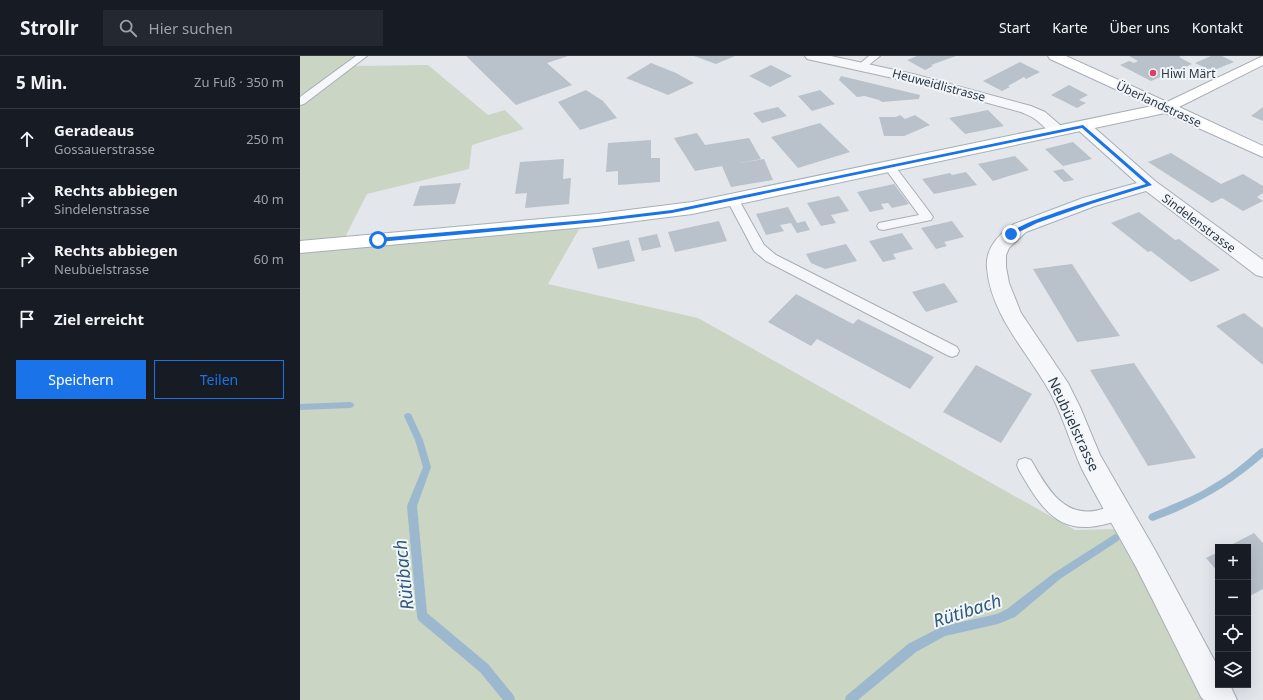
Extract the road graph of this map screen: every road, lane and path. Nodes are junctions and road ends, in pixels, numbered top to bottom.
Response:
1 (362, 56) edge
2 (812, 56) edge
3 (875, 56) edge
4 (1055, 56) edge
5 (1263, 60) edge
6 (862, 66) junction
7 (300, 102) edge
8 (1166, 108) junction
9 (1083, 126) junction
10 (1059, 131) junction
11 (1263, 152) edge
12 (890, 167) junction
13 (1149, 185) junction
14 (733, 200) junction
15 (883, 226) dead end
16 (300, 247) edge
17 (1263, 270) edge
18 (952, 351) dead end
19 (1025, 465) dead end
20 (1119, 512) junction
21 (1222, 700) edge

1 - 7 lane
2 - 6 street, Heuweidlistrasse
3 - 6 lane
4 - 8 street, Überlandstrasse
5 - 8 street
6 - 10 street, Heuweidlistrasse
8 - 9 street
8 - 11 street, Überlandstrasse
9 - 10 street
9 - 13 street, Sindelenstrasse
10 - 12 street
12 - 14 street
12 - 15 lane
13 - 17 street, Sindelenstrasse
13 - 20 street, Neubüelstrasse
14 - 16 street
14 - 18 lane
19 - 20 lane
20 - 21 street, Neubüelstrasse

